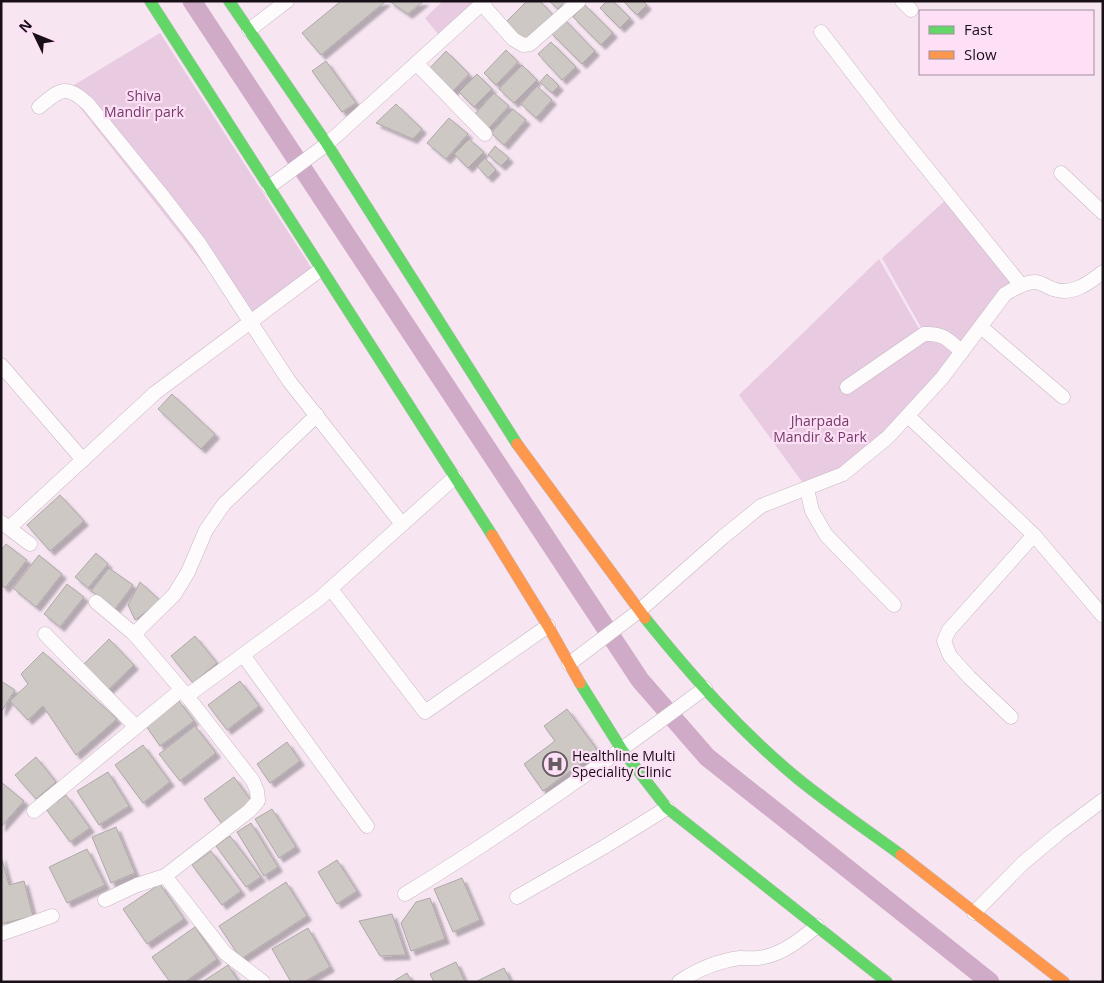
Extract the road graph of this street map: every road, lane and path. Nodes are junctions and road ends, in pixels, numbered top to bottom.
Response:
1 (150, 1) edge
2 (229, 1) edge
3 (287, 1) edge
4 (580, 1) edge
5 (484, 2) edge
6 (249, 30) junction
7 (821, 32) dead end
8 (417, 64) junction
9 (40, 107) dead end
10 (485, 134) dead end
11 (327, 144) junction
12 (1061, 173) dead end
13 (269, 187) junction
14 (1103, 213) edge
15 (320, 270) junction
16 (1103, 272) edge
17 (1020, 285) junction
18 (250, 322) junction
19 (981, 327) junction
20 (962, 352) junction
21 (1, 365) edge
22 (847, 387) dead end
23 (1063, 397) dead end
24 (316, 415) junction
25 (908, 416) junction
26 (83, 460) junction
27 (454, 477) junction
28 (806, 489) junction
29 (402, 524) junction
30 (5, 525) edge
31 (1034, 535) junction
32 (30, 544) dead end
33 (331, 589) junction
34 (96, 602) dead end
35 (894, 604) dead end
36 (639, 611) junction
37 (1103, 616) edge
38 (548, 626) junction
39 (45, 634) dead end
40 (134, 634) junction
41 (243, 655) junction
42 (569, 664) junction
43 (705, 688) junction
44 (184, 693) junction
45 (1011, 717) dead end
46 (136, 727) junction
47 (622, 750) junction
48 (1103, 800) edge
49 (667, 808) junction
50 (34, 811) dead end
51 (367, 826) dead end
52 (165, 876) junction
53 (405, 894) dead end
54 (516, 897) dead end
55 (105, 900) dead end
56 (974, 912) junction
57 (52, 916) dead end
58 (817, 926) junction
59 (1, 934) edge
60 (263, 982) edge
61 (679, 982) edge
62 (887, 982) edge
63 (1064, 982) edge

1 - 13 street
2 - 6 street
3 - 6 street
4 - 5 street
5 - 8 street
6 - 11 street
7 - 17 street
8 - 10 street
8 - 11 street
9 - 18 street
11 - 13 street
11 - 36 street
12 - 14 street
13 - 15 street
15 - 18 street
15 - 27 street
16 - 17 street
17 - 19 street
18 - 24 street
18 - 26 street
19 - 20 street
19 - 23 street
20 - 22 street
20 - 25 street
21 - 26 street
24 - 29 street
24 - 40 street
25 - 28 street
25 - 31 street
26 - 30 street
27 - 29 street
27 - 38 street
28 - 35 street
28 - 36 street
29 - 33 street
30 - 32 street
31 - 37 street
31 - 45 street
33 - 38 street
33 - 41 street
34 - 40 street
36 - 42 street
36 - 43 street
38 - 42 street
39 - 46 street
40 - 44 street
41 - 44 street
41 - 51 street
42 - 47 street
43 - 47 street
43 - 56 street
44 - 46 street
44 - 52 street
46 - 50 street
47 - 49 street
47 - 53 street
48 - 56 street
49 - 54 street
49 - 58 street
52 - 55 street
52 - 60 street
56 - 63 street
57 - 59 street
58 - 61 street
58 - 62 street

